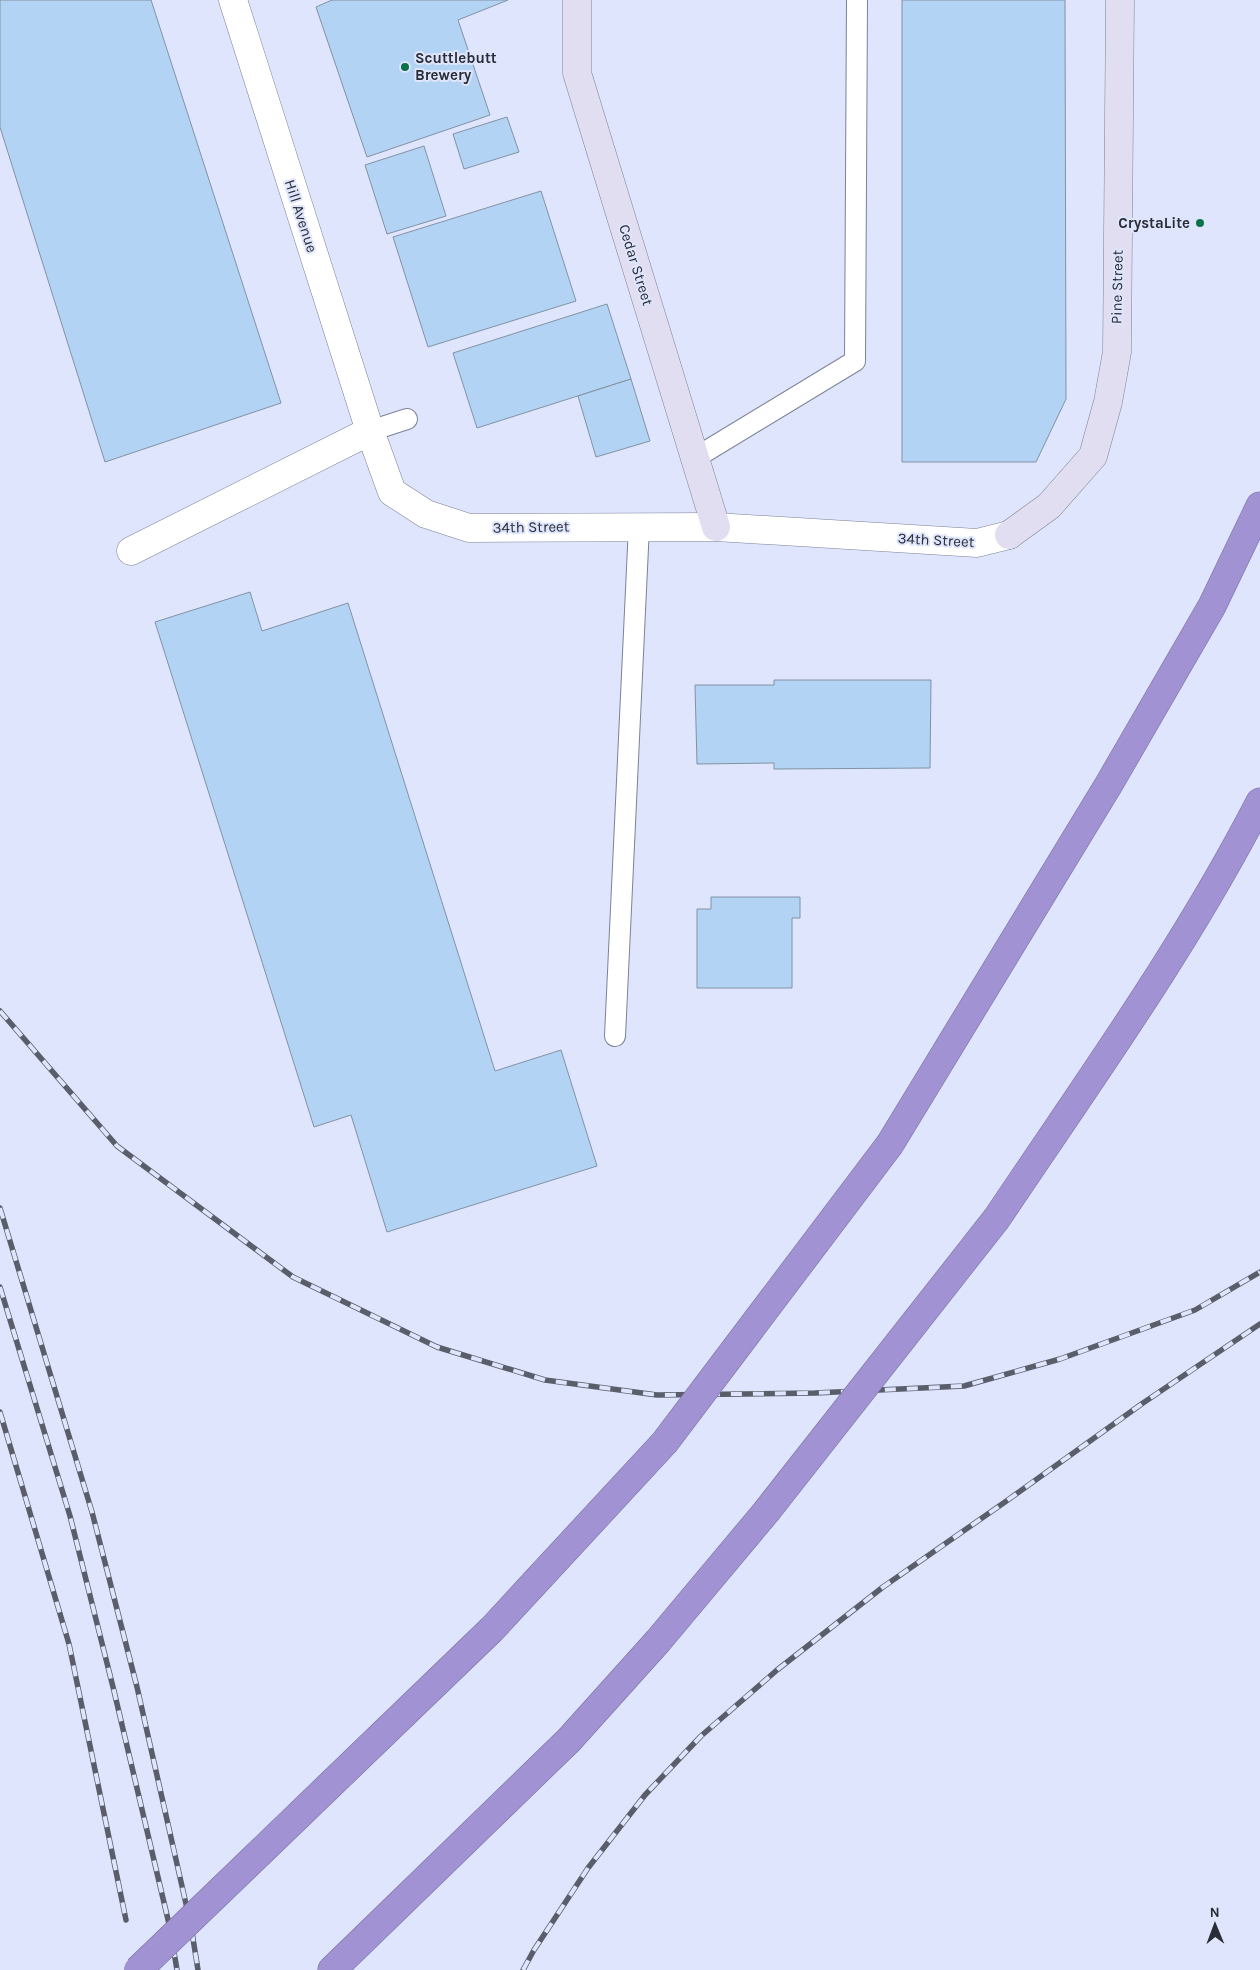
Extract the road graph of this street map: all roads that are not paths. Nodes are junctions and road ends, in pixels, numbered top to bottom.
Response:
1 (233, 0) edge
2 (577, 0) edge
3 (857, 0) edge
4 (1120, 0) edge
5 (407, 419) dead end
6 (370, 431) junction
7 (695, 458) junction
8 (1260, 506) edge
9 (639, 526) junction
10 (716, 527) junction
11 (1010, 535) joint
12 (131, 551) dead end
13 (1260, 802) edge
14 (615, 1036) dead end
15 (138, 1970) edge
16 (332, 1970) edge

1 - 6 street, Hill Avenue
2 - 7 street, Cedar Street
3 - 7 lane
4 - 11 street, Pine Street
5 - 6 lane
6 - 9 street, 34th Street
6 - 12 street
7 - 10 street, Cedar Street
8 - 15 highway, bridge
9 - 10 street, 34th Street
9 - 14 lane
10 - 11 street, 34th Street
13 - 16 highway, bridge

